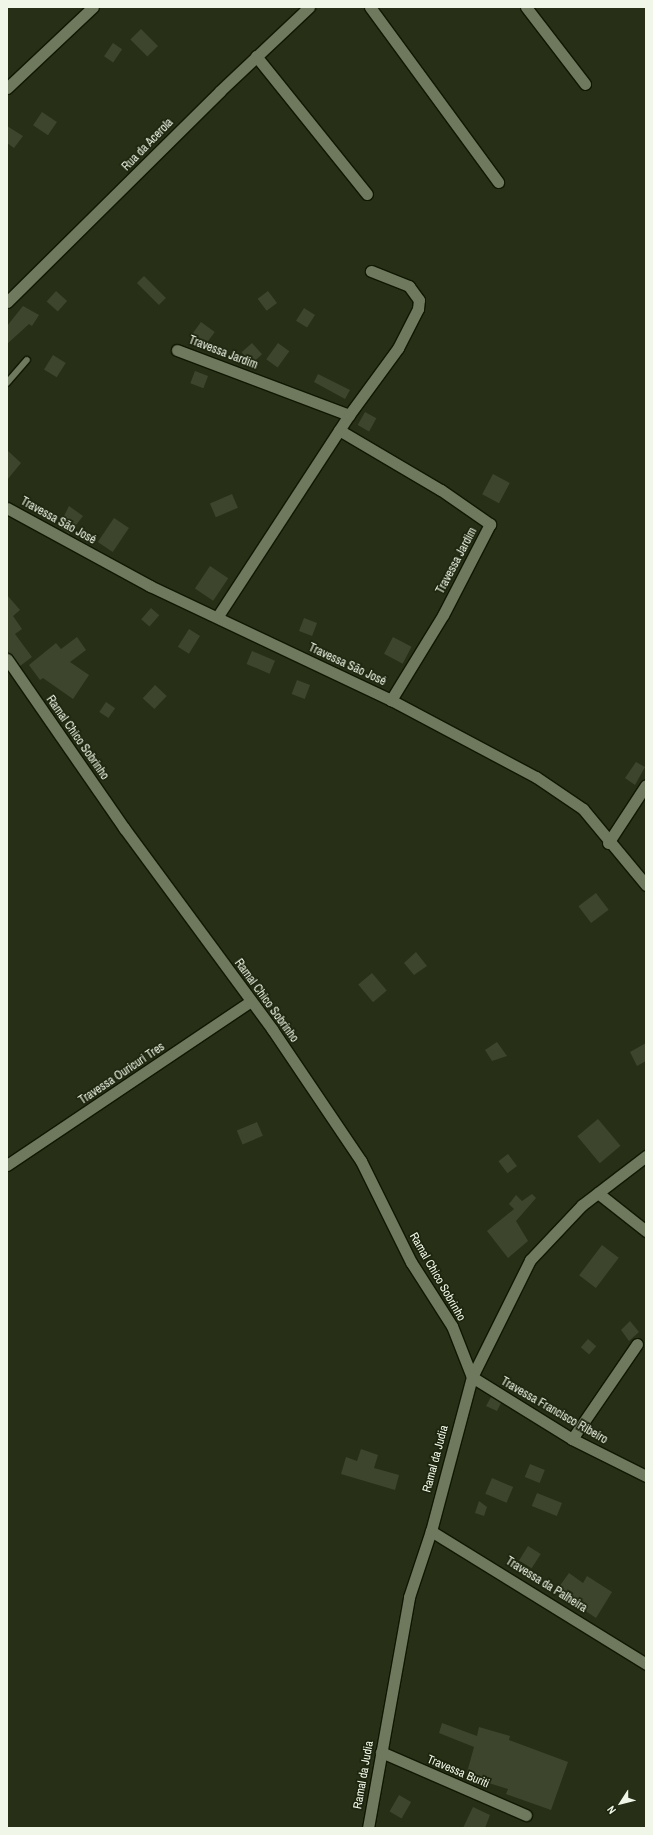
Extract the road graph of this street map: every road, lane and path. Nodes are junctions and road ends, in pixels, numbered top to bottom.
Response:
1 (93, 7) edge
2 (309, 7) edge
3 (370, 7) edge
4 (526, 7) edge
5 (256, 56) junction
6 (584, 84) dead end
7 (7, 88) edge
8 (498, 182) dead end
9 (367, 194) dead end
10 (372, 272) dead end
11 (7, 302) edge
12 (177, 350) dead end
13 (27, 360) dead end
14 (7, 383) edge
15 (349, 415) junction
16 (339, 430) junction
17 (7, 508) edge
18 (218, 616) junction
19 (7, 659) edge
20 (391, 700) junction
21 (646, 785) edge
22 (608, 843) junction
23 (646, 885) edge
24 (251, 1001) junction
25 (646, 1156) edge
26 (7, 1165) edge
27 (598, 1193) junction
28 (646, 1231) edge
29 (637, 1344) dead end
30 (472, 1377) junction
31 (572, 1439) junction
32 (646, 1476) edge
33 (431, 1531) junction
34 (646, 1664) edge
35 (380, 1752) junction
36 (526, 1815) dead end
37 (368, 1828) edge

1 - 7 street
2 - 5 street, Rua da Acerola
3 - 8 street
4 - 6 street
5 - 9 street
5 - 11 street, Rua da Acerola
10 - 15 street
12 - 15 street, Travessa Jardim
13 - 14 lane
15 - 16 street
16 - 18 street
16 - 20 street, Travessa Jardim
17 - 18 street, Travessa São José
18 - 20 street, Travessa São José
19 - 24 street, Ramal Chico Sobrinho
20 - 22 street, Travessa São José
21 - 22 street
22 - 23 street, Travessa São José
24 - 26 street, Travessa Ouricuri Tres
24 - 30 street, Ramal Chico Sobrinho
25 - 27 street, Ramal da Judia
27 - 28 street
27 - 30 street, Ramal da Judia
29 - 31 street
30 - 31 street, Travessa Francisco Ribeiro
30 - 33 street, Ramal da Judia
31 - 32 street, Travessa Francisco Ribeiro
33 - 34 street, Travessa da Palheira
33 - 35 street, Ramal da Judia
35 - 36 street, Travessa Buriti
35 - 37 street, Ramal da Judia

